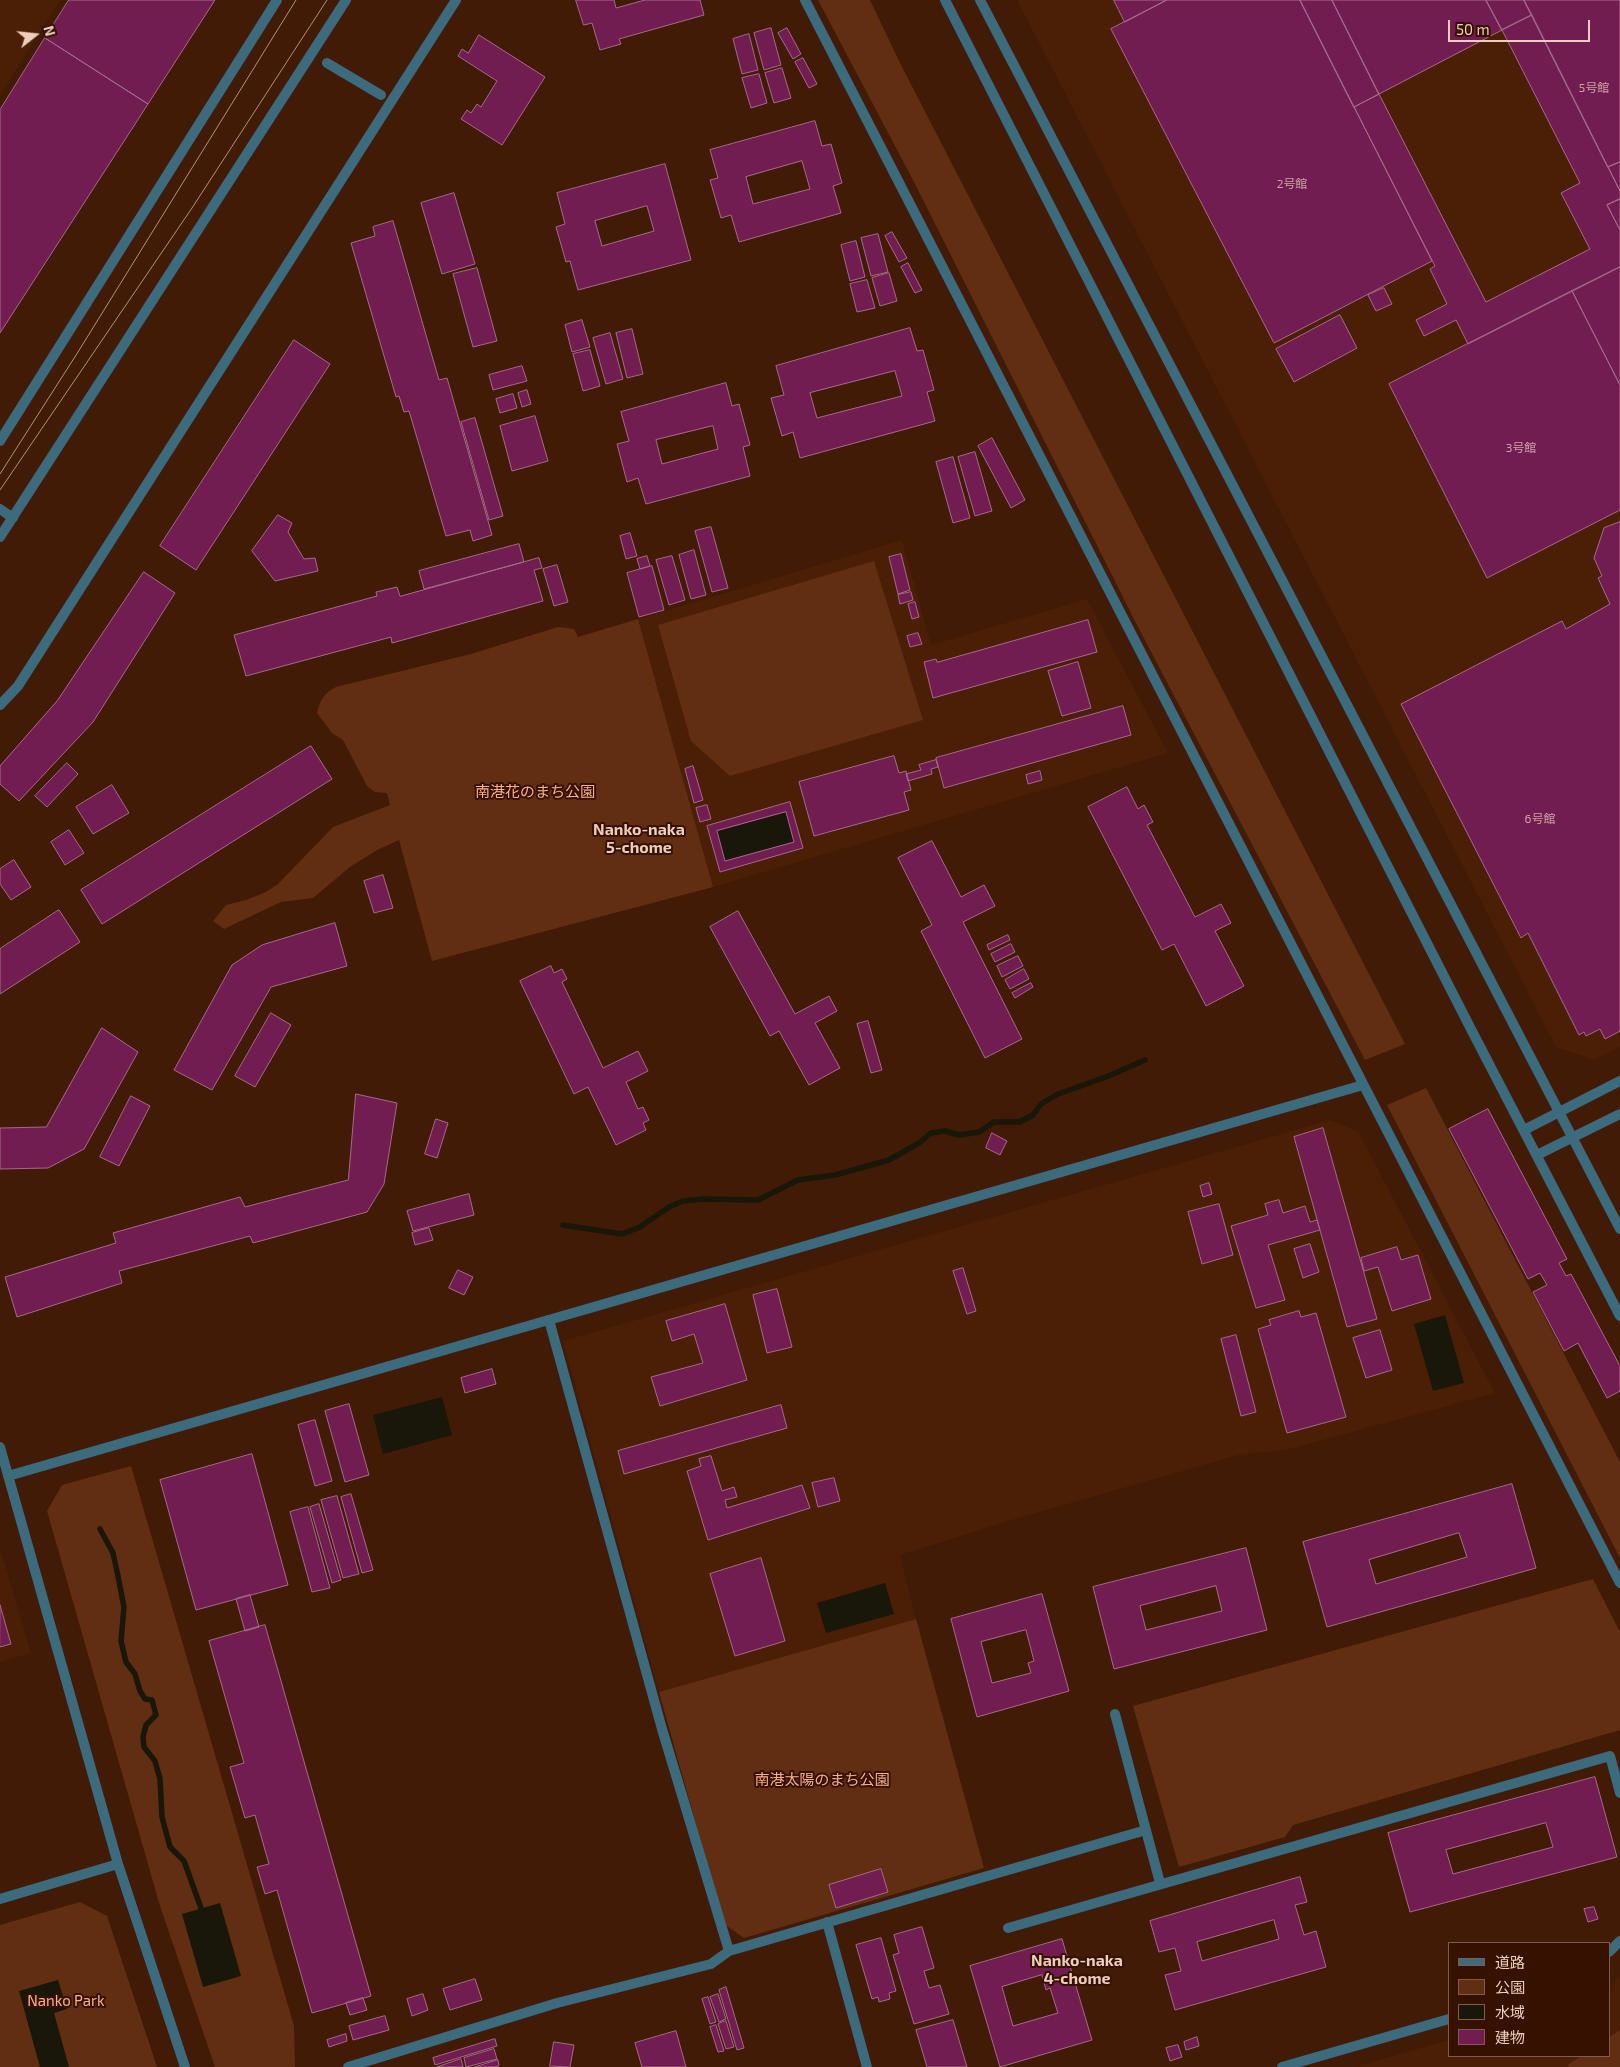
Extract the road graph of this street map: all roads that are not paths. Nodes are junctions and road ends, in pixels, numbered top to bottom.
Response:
1 (278, 0) edge
2 (346, 0) edge
3 (456, 0) edge
4 (805, 0) edge
5 (944, 0) edge
6 (980, 0) edge
7 (327, 63) dead end
8 (381, 95) dead end
9 (0, 441) edge
10 (0, 509) edge
11 (13, 518) junction
12 (0, 537) edge
13 (0, 705) edge
14 (1620, 1081) edge
15 (1363, 1085) junction
16 (1559, 1112) junction
17 (1620, 1114) edge
18 (1524, 1130) junction
19 (1573, 1138) junction
20 (1537, 1155) junction
21 (1620, 1229) edge
22 (1620, 1316) edge
23 (549, 1320) junction
24 (0, 1447) edge
25 (8, 1476) junction
26 (1620, 1583) edge
27 (1115, 1714) dead end
28 (1620, 1793) edge
29 (1146, 1830) junction
30 (118, 1864) junction
31 (1160, 1883) junction
32 (0, 1899) edge
33 (827, 1922) junction
34 (1008, 1928) dead end
35 (1620, 1941) edge
36 (728, 1951) junction
37 (1610, 1951) edge
38 (1448, 2019) edge
39 (185, 2067) edge
40 (348, 2067) edge
41 (868, 2067) edge
42 (1282, 2067) edge

1 - 9 street
2 - 11 street
3 - 13 street
4 - 15 street
5 - 18 street
6 - 16 street
7 - 8 street
10 - 11 street
11 - 12 street
14 - 16 street
15 - 23 street
15 - 26 street
16 - 18 street
16 - 19 street
17 - 19 street
18 - 20 street
19 - 20 street
19 - 21 street
20 - 22 street
23 - 25 street
23 - 36 street
24 - 25 street
25 - 30 street
27 - 29 street
28 - 31 street
29 - 31 street
29 - 33 street
30 - 32 street
30 - 39 street
31 - 34 street
33 - 36 street
33 - 41 street
35 - 37 street
36 - 40 street
38 - 42 street

